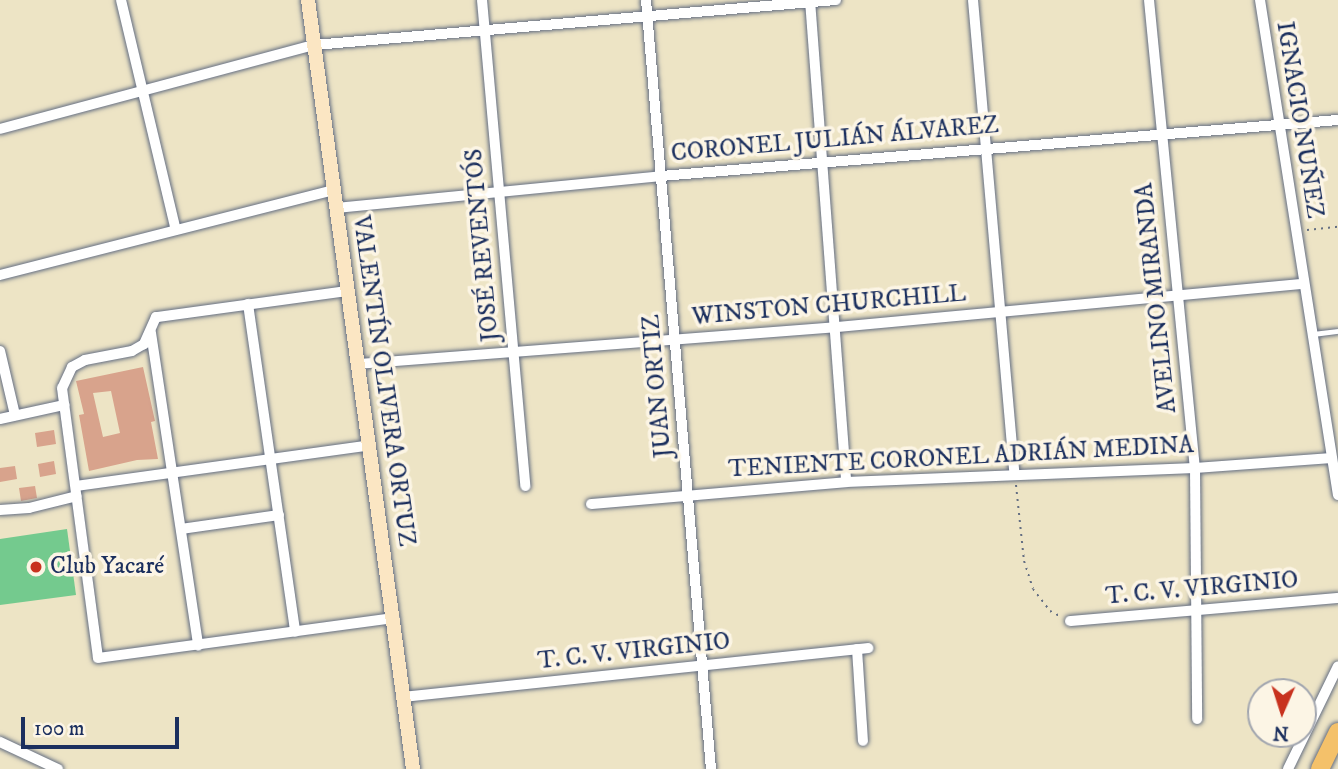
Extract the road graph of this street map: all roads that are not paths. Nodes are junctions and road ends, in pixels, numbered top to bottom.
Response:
1 (121, 0) edge
2 (308, 0) edge
3 (482, 0) edge
4 (646, 0) edge
5 (836, 0) edge
6 (973, 0) edge
7 (1149, 0) edge
8 (1259, 0) edge
9 (810, 1) edge
10 (648, 16) junction
11 (485, 29) junction
12 (314, 45) junction
13 (142, 91) junction
14 (1338, 120) edge
15 (1278, 125) junction
16 (0, 129) edge
17 (1162, 135) junction
18 (985, 149) junction
19 (822, 162) junction
20 (661, 176) junction
21 (334, 190) junction
22 (499, 191) junction
23 (336, 208) junction
24 (176, 230) junction
25 (0, 275) edge
26 (1304, 284) junction
27 (347, 291) junction
28 (1179, 297) junction
29 (248, 304) junction
30 (1000, 311) junction
31 (837, 327) junction
32 (1338, 331) edge
33 (151, 333) junction
34 (1312, 335) junction
35 (675, 341) junction
36 (0, 351) edge
37 (513, 351) junction
38 (358, 364) junction
39 (64, 405) junction
40 (15, 415) junction
41 (0, 419) edge
42 (370, 445) junction
43 (1332, 457) junction
44 (271, 458) junction
45 (1195, 468) junction
46 (174, 472) junction
47 (1014, 473) junction
48 (846, 482) junction
49 (525, 486) dead end
50 (77, 491) junction
51 (689, 494) junction
52 (1338, 495) edge
53 (591, 504) dead end
54 (0, 510) edge
55 (279, 515) junction
56 (181, 528) junction
57 (1338, 598) edge
58 (1196, 612) junction
59 (394, 618) junction
60 (1070, 621) road end
61 (295, 632) junction
62 (198, 645) junction
63 (703, 666) junction
64 (1338, 667) edge
65 (403, 697) junction
66 (1197, 719) dead end
67 (1338, 732) edge
68 (863, 741) dead end
69 (0, 742) edge
70 (58, 769) edge
71 (413, 769) edge
72 (711, 769) edge
73 (1288, 769) edge
74 (1320, 769) edge

1 - 13 street
2 - 12 street, VALENTÍN OLIVERA ORTUZ
3 - 11 street, JOSÉ REVENTÓS
4 - 10 street, JUAN ORTIZ
5 - 9 street
6 - 18 street
7 - 17 street, AVELINO MIRANDA
8 - 15 street, IGNACIO NUÑEZ
9 - 10 street
9 - 19 street
10 - 11 street
10 - 20 street, JUAN ORTIZ
11 - 12 street
11 - 22 street, JOSÉ REVENTÓS
12 - 13 street
12 - 21 street, VALENTÍN OLIVERA ORTUZ
13 - 16 street
13 - 24 street
14 - 15 street, CORONEL JULIÁN ÁLVAREZ
15 - 17 street, CORONEL JULIÁN ÁLVAREZ
15 - 26 street, IGNACIO NUÑEZ
17 - 18 street, CORONEL JULIÁN ÁLVAREZ
17 - 28 street, AVELINO MIRANDA
18 - 19 street, CORONEL JULIÁN ÁLVAREZ
18 - 30 street
19 - 20 street, CORONEL JULIÁN ÁLVAREZ
19 - 31 street
20 - 22 street, CORONEL JULIÁN ÁLVAREZ
20 - 35 street, JUAN ORTIZ
21 - 23 street, VALENTÍN OLIVERA ORTUZ
21 - 24 street
22 - 23 street, CORONEL JULIÁN ÁLVAREZ
22 - 37 street, JOSÉ REVENTÓS
23 - 27 street, VALENTÍN OLIVERA ORTUZ
24 - 25 street
26 - 28 street, WINSTON CHURCHILL
26 - 34 street, IGNACIO NUÑEZ
27 - 29 street
27 - 38 street, VALENTÍN OLIVERA ORTUZ
28 - 30 street, WINSTON CHURCHILL
28 - 45 street, AVELINO MIRANDA
29 - 33 street
29 - 44 street
30 - 31 street, WINSTON CHURCHILL
30 - 47 street
31 - 35 street, WINSTON CHURCHILL
31 - 48 street
32 - 34 lane
33 - 39 street
33 - 46 street
34 - 43 street, IGNACIO NUÑEZ
35 - 37 street, WINSTON CHURCHILL
35 - 51 street, JUAN ORTIZ
36 - 40 street
37 - 38 street, WINSTON CHURCHILL
37 - 49 street, JOSÉ REVENTÓS
38 - 42 street, VALENTÍN OLIVERA ORTUZ
39 - 40 street
39 - 50 street
40 - 41 street
42 - 44 street
42 - 59 street, VALENTÍN OLIVERA ORTUZ
43 - 45 street, TENIENTE CORONEL ADRIÁN MEDINA
43 - 52 street, IGNACIO NUÑEZ
44 - 46 street
44 - 55 street
45 - 47 street, TENIENTE CORONEL ADRIÁN MEDINA
45 - 58 street, AVELINO MIRANDA
46 - 50 street
46 - 56 street
47 - 48 street, TENIENTE CORONEL ADRIÁN MEDINA
48 - 51 street, TENIENTE CORONEL ADRIÁN MEDINA
50 - 54 street
50 - 62 street
51 - 53 street, TENIENTE CORONEL ADRIÁN MEDINA
51 - 63 street, JUAN ORTIZ
55 - 56 street
55 - 61 street
56 - 62 street
57 - 58 street, T. C. V. VIRGINIO
58 - 60 street, T. C. V. VIRGINIO
58 - 66 street, AVELINO MIRANDA
59 - 61 street
59 - 65 street, VALENTÍN OLIVERA ORTUZ
61 - 62 street
63 - 65 street, T. C. V. VIRGINIO
63 - 68 street, T. C. V. VIRGINIO
63 - 72 street, JUAN ORTIZ
64 - 73 street
65 - 71 street, VALENTÍN OLIVERA ORTUZ
67 - 74 highway
69 - 70 street

